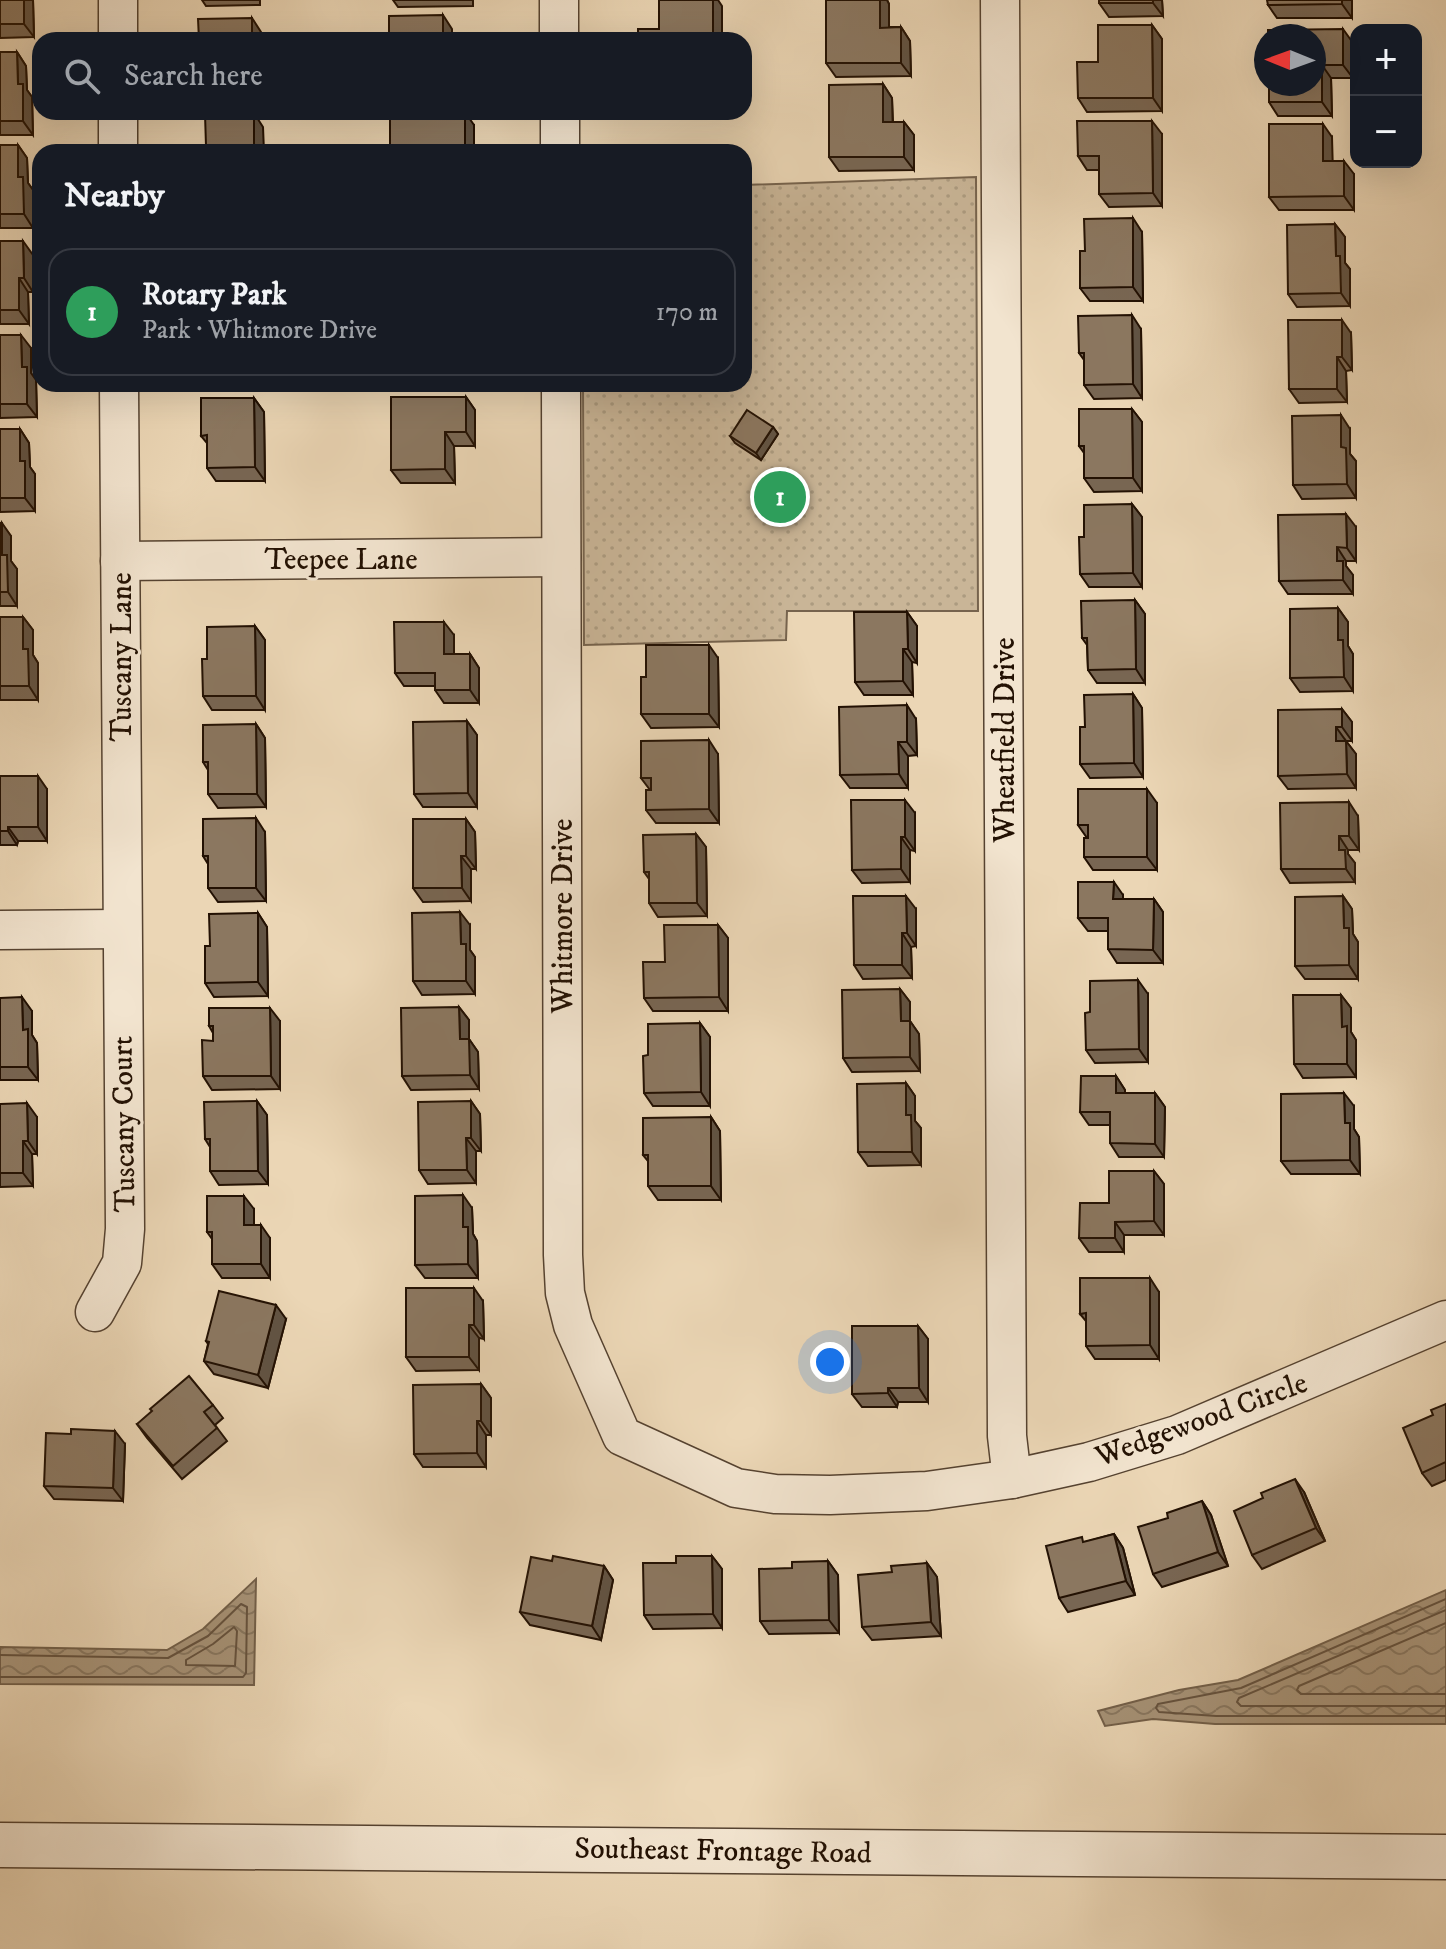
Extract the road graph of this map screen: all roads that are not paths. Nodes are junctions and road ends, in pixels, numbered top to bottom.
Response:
1 (118, 0) edge
2 (559, 0) edge
3 (1000, 0) edge
4 (118, 32) edge
5 (559, 32) edge
6 (118, 120) edge
7 (560, 120) edge
8 (118, 144) edge
9 (560, 144) edge
10 (119, 392) edge
11 (561, 392) edge
12 (561, 557) junction
13 (120, 561) junction
14 (121, 929) junction
15 (0, 930) edge
16 (95, 1312) dead end
17 (1446, 1320) edge
18 (622, 1436) joint
19 (1012, 1479) junction
20 (0, 1845) edge
21 (1446, 1857) edge

1 - 4 street
2 - 5 street
3 - 19 street, Wheatfield Drive
6 - 8 street
7 - 9 street
10 - 13 street, Tuscany Lane
11 - 12 street, Whitmore Drive
12 - 13 street, Teepee Lane
12 - 18 street, Whitmore Drive
13 - 14 street, Tuscany Lane
14 - 15 street
14 - 16 street, Tuscany Court
17 - 19 street, Wedgewood Circle
18 - 19 street, Wedgewood Circle
20 - 21 street, Southeast Frontage Road

